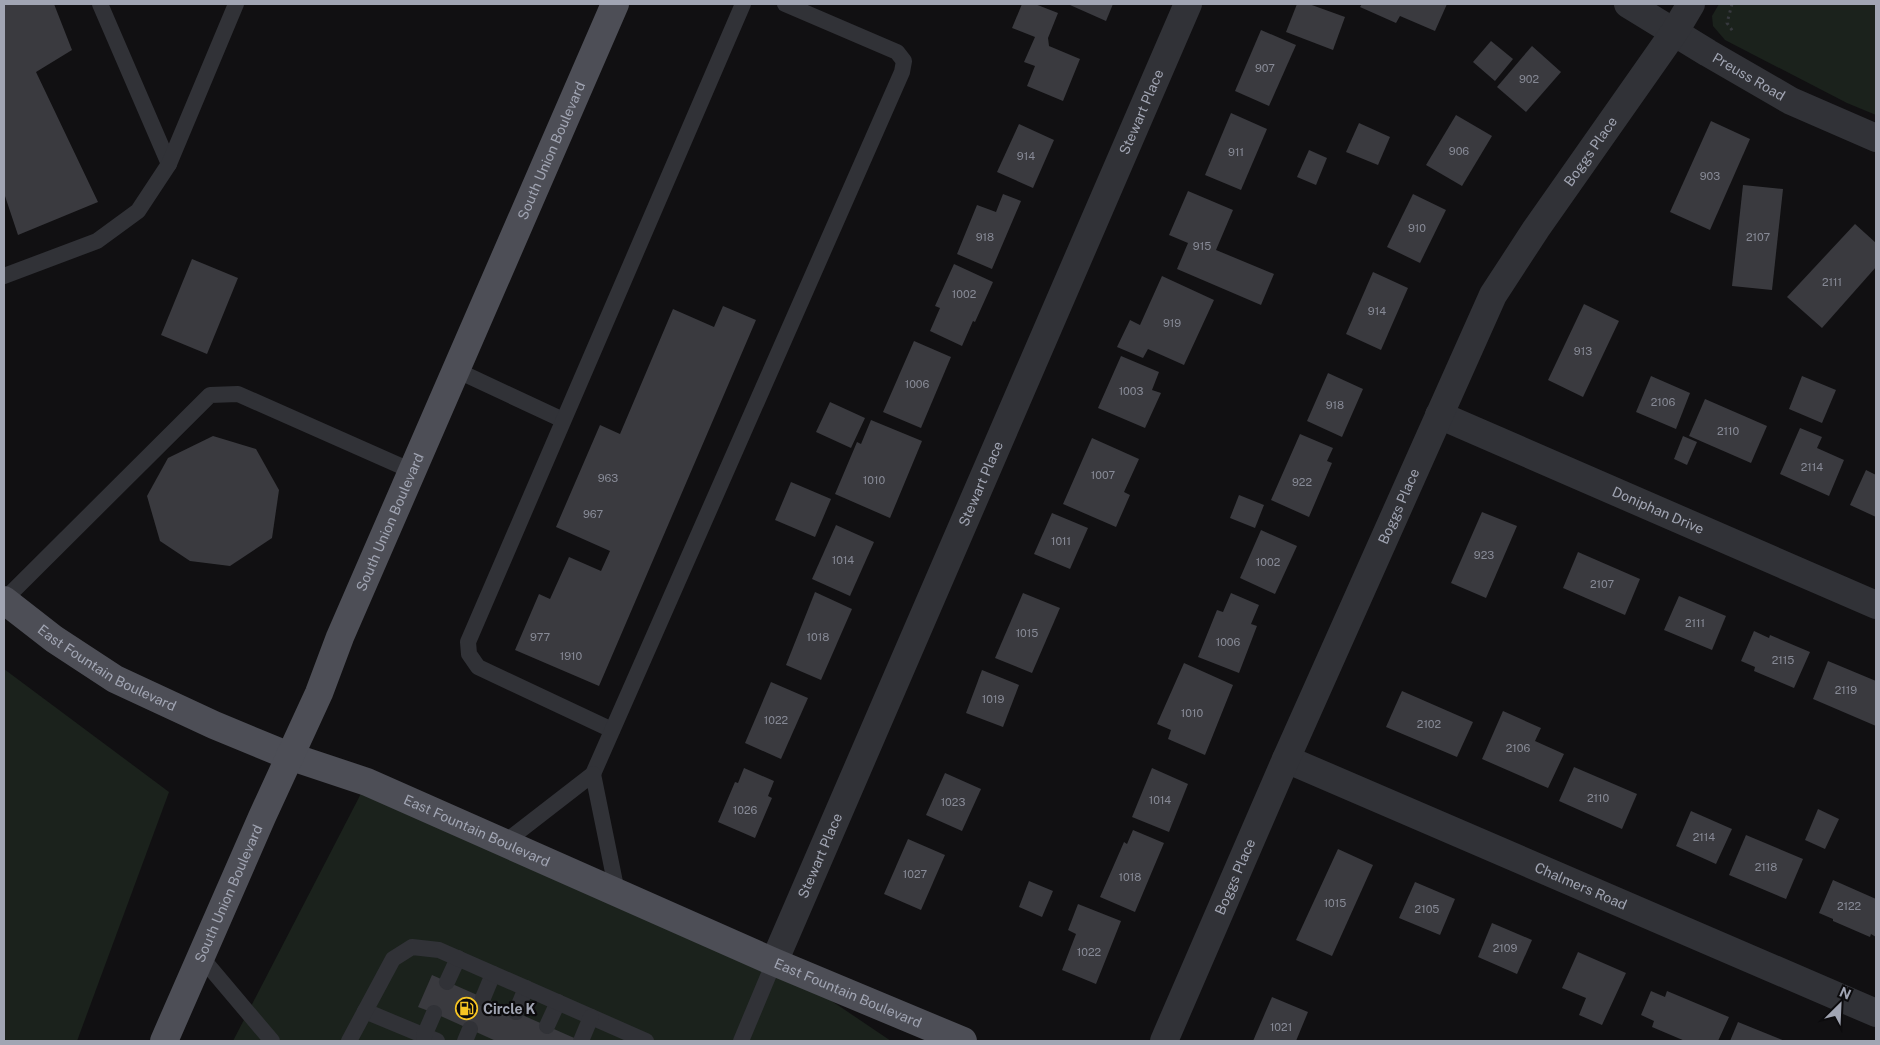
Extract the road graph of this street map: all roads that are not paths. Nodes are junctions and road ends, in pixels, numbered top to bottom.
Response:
1 (100, 4) edge
2 (236, 4) edge
3 (615, 4) edge
4 (743, 4) edge
5 (786, 4) edge
6 (1188, 4) edge
7 (1628, 4) edge
8 (1692, 4) edge
9 (1675, 31) junction
10 (1876, 138) edge
11 (169, 164) junction
12 (4, 276) edge
13 (456, 370) junction
14 (1439, 415) junction
15 (563, 420) junction
16 (412, 471) junction
17 (4, 600) edge
18 (1876, 604) edge
19 (612, 730) junction
20 (290, 756) junction
21 (1286, 759) junction
22 (593, 774) junction
23 (504, 843) junction
24 (617, 892) junction
25 (201, 957) junction
26 (458, 958) junction
27 (774, 962) junction
28 (493, 974) junction
29 (447, 982) dead end
30 (526, 988) junction
31 (483, 998) dead end
32 (558, 1002) junction
33 (365, 1011) junction
34 (516, 1012) dead end
35 (434, 1013) dead end
36 (1876, 1013) edge
37 (591, 1016) junction
38 (547, 1026) dead end
39 (430, 1038) edge
40 (164, 1041) edge
41 (272, 1041) edge
42 (349, 1041) edge
43 (581, 1041) edge
44 (646, 1041) edge
45 (741, 1041) edge
46 (963, 1041) edge
47 (1164, 1041) edge

1 - 11 lane
2 - 11 lane
3 - 13 main road, South Union Boulevard
4 - 15 lane
5 - 19 lane
6 - 27 street, Stewart Place
7 - 9 street, Preuss Road
8 - 9 street, Boggs Place
9 - 10 street, Preuss Road
9 - 14 street, Boggs Place
11 - 12 lane
13 - 15 lane
13 - 16 main road, South Union Boulevard
14 - 18 street, Doniphan Drive
14 - 21 street, Boggs Place
15 - 19 lane
16 - 17 lane
16 - 20 main road, South Union Boulevard
17 - 20 main road, East Fountain Boulevard
19 - 22 lane
20 - 23 main road, East Fountain Boulevard
20 - 25 main road, South Union Boulevard
21 - 36 street, Chalmers Road
21 - 47 street, Boggs Place
22 - 23 lane
22 - 24 lane
23 - 24 main road, East Fountain Boulevard
24 - 27 main road, East Fountain Boulevard
25 - 40 main road, South Union Boulevard
25 - 41 lane
26 - 28 lane
26 - 29 lane
26 - 33 lane
27 - 45 lane
27 - 46 main road, East Fountain Boulevard
28 - 30 lane
28 - 31 lane
30 - 32 lane
30 - 34 lane
32 - 37 lane
32 - 38 lane
33 - 39 lane
33 - 42 lane
35 - 39 lane
37 - 43 lane
37 - 44 lane

